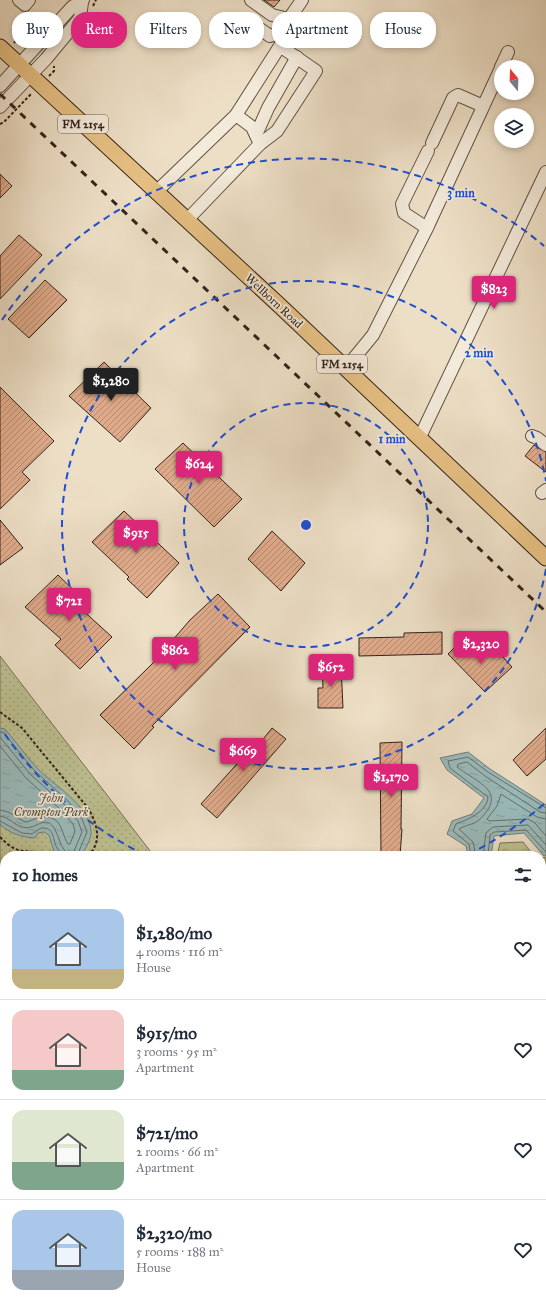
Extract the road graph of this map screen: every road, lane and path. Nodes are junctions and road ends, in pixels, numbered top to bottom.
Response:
1 (19, 0) edge
2 (29, 0) edge
3 (251, 0) edge
4 (302, 0) edge
5 (82, 1) edge
6 (294, 12) edge
7 (272, 15) edge
8 (12, 42) edge
9 (274, 48) edge
10 (286, 48) edge
11 (3, 49) edge
12 (508, 52) dead end
13 (297, 57) junction
14 (504, 60) edge
15 (25, 70) junction
16 (494, 82) edge
17 (0, 86) edge
18 (483, 106) junction
19 (0, 107) edge
20 (236, 115) junction
21 (258, 140) junction
22 (546, 172) edge
23 (156, 192) junction
24 (187, 220) junction
25 (426, 228) junction
26 (346, 368) junction
27 (532, 436) dead end
28 (420, 437) junction
29 (546, 445) edge
30 (546, 558) edge
31 (0, 712) edge
32 (0, 837) edge
33 (20, 851) edge
34 (92, 851) edge

1 - 2 street
3 - 7 street
4 - 6 street
5 - 15 street
8 - 11 path
9 - 20 street
10 - 13 street
11 - 15 main road, Wellborn Road / FM 2154
12 - 14 street
13 - 21 street
13 - 21 street
15 - 17 street
15 - 19 street
15 - 23 main road, Wellborn Road / FM 2154
16 - 18 street
18 - 25 street
18 - 25 street
20 - 21 street
20 - 23 street
21 - 24 street
22 - 28 street
23 - 24 main road, Wellborn Road / FM 2154
24 - 26 main road, Wellborn Road / FM 2154
25 - 26 street
26 - 28 main road, Wellborn Road / FM 2154
27 - 29 street
28 - 30 main road, Wellborn Road / FM 2154
31 - 34 path
32 - 33 path

